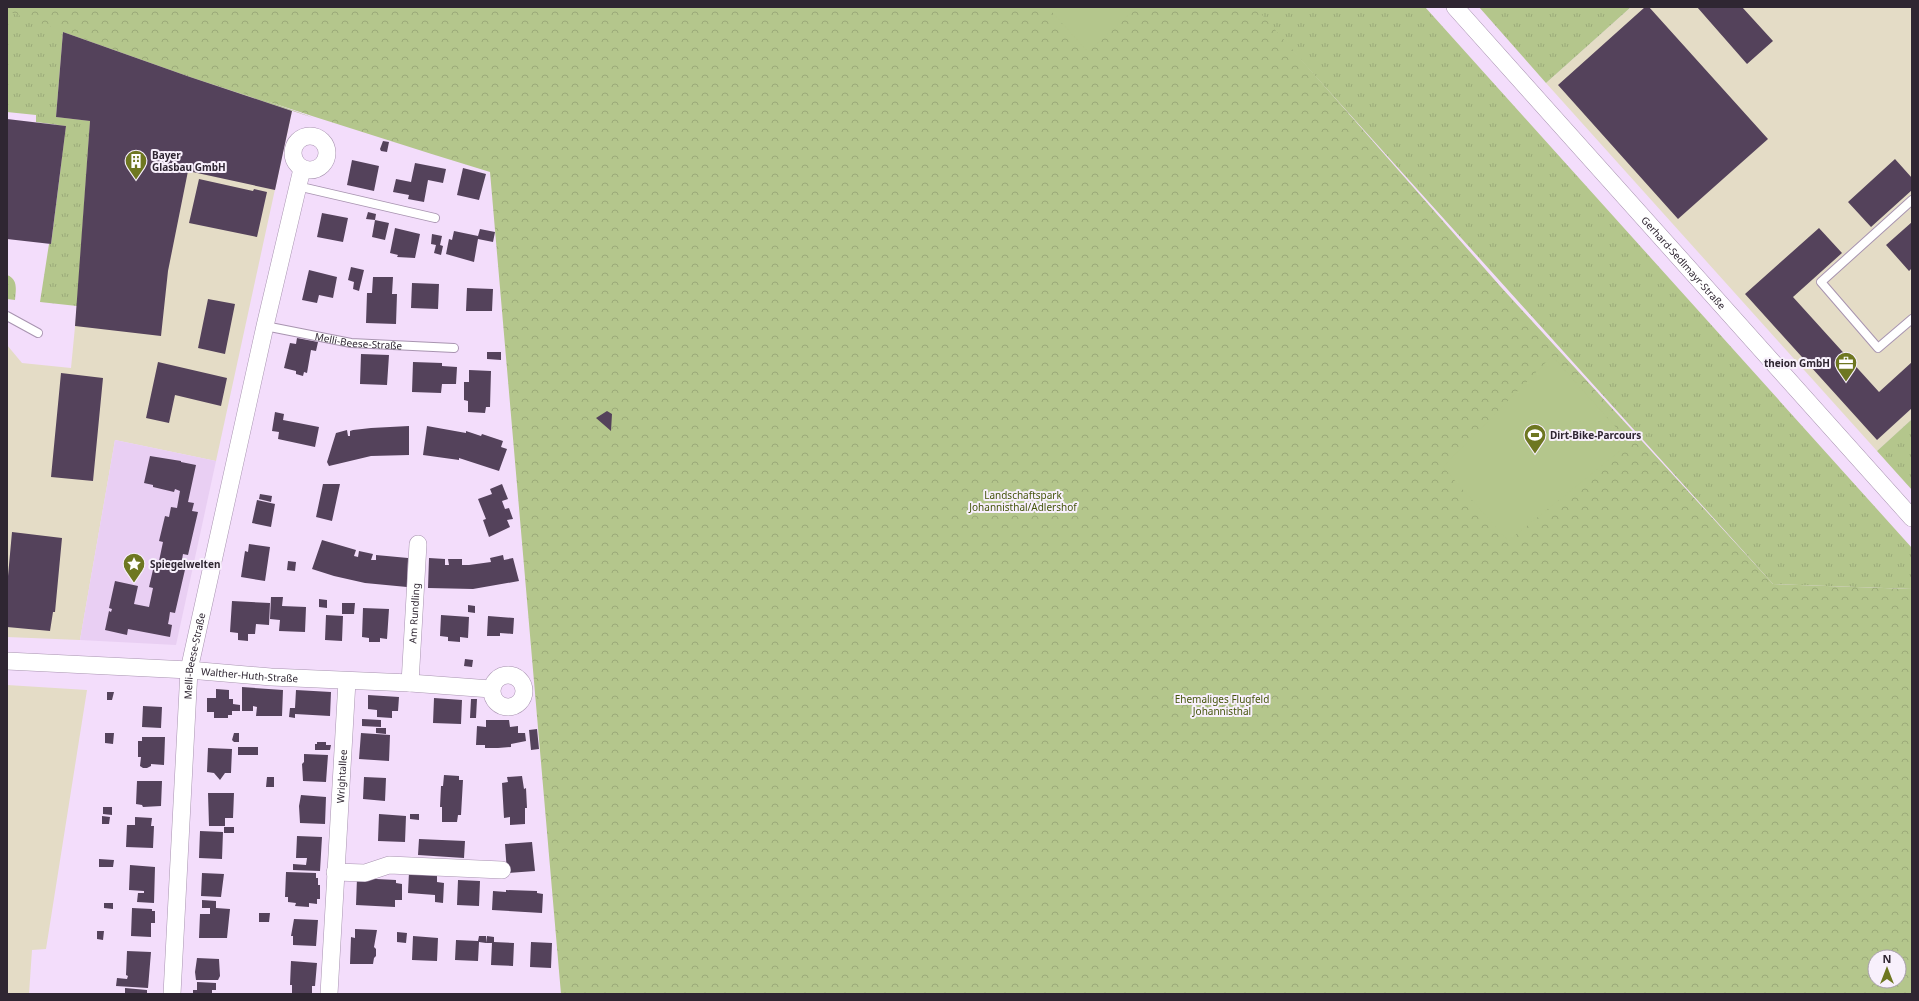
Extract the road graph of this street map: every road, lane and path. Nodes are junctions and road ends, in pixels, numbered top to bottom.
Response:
1 (1455, 7) edge
2 (302, 169) dead end
3 (298, 186) junction
4 (1912, 200) edge
5 (435, 218) dead end
6 (7, 316) edge
7 (1912, 319) edge
8 (265, 326) junction
9 (38, 333) dead end
10 (454, 348) dead end
11 (1912, 518) edge
12 (418, 544) dead end
13 (7, 661) edge
14 (188, 670) junction
15 (347, 681) junction
16 (410, 683) junction
17 (492, 689) dead end
18 (502, 870) dead end
19 (335, 872) junction
20 (172, 994) edge
21 (329, 994) edge

1 - 11 street, Gerhard-Sedlmayr-Straße
2 - 3 street, Melli-Beese-Straße
3 - 5 lane
3 - 8 street, Melli-Beese-Straße
4 - 7 lane
6 - 9 lane
8 - 10 lane, Melli-Beese-Straße
8 - 14 street, Melli-Beese-Straße
12 - 16 street, Am Rundling
13 - 14 street, Walther-Huth-Straße
14 - 15 street, Walther-Huth-Straße
14 - 20 street, Melli-Beese-Straße
15 - 16 street, Walther-Huth-Straße
15 - 19 street, Wrightallee
16 - 17 street, Walther-Huth-Straße
18 - 19 street
19 - 21 street, Wrightallee

